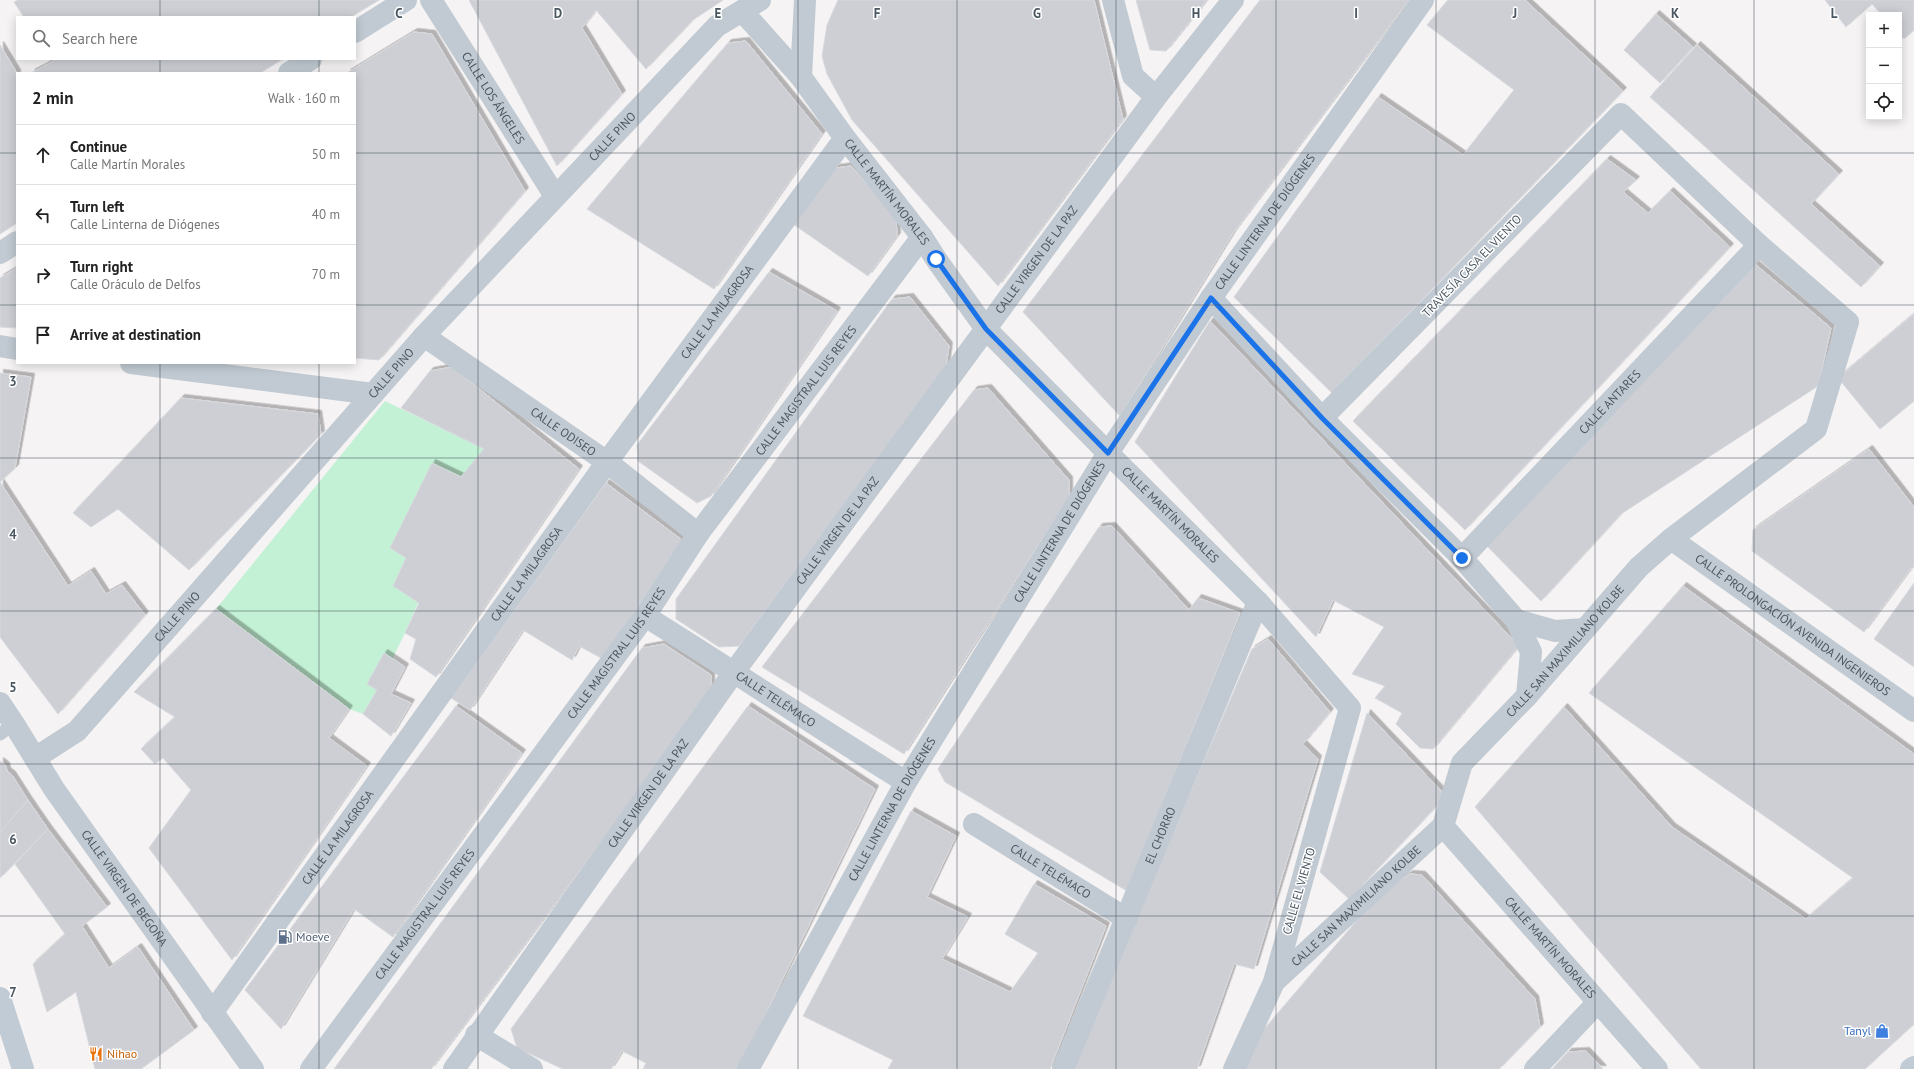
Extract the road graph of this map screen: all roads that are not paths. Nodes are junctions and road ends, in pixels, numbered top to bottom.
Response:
1 (406, 0) edge
2 (431, 0) edge
3 (760, 0) edge
4 (805, 0) edge
5 (1113, 0) edge
6 (1233, 0) edge
7 (1423, 0) edge
8 (742, 11) junction
9 (356, 31) edge
10 (309, 60) edge
11 (291, 72) edge
12 (801, 77) junction
13 (1156, 97) junction
14 (845, 138) junction
15 (556, 196) junction
16 (922, 237) junction
17 (16, 243) edge
18 (1759, 245) junction
19 (0, 253) edge
20 (1211, 298) junction
21 (986, 329) junction
22 (424, 336) junction
23 (0, 346) edge
24 (16, 348) edge
25 (139, 364) edge
26 (373, 394) junction
27 (1322, 418) junction
28 (1108, 453) junction
29 (607, 462) junction
30 (698, 534) junction
31 (1671, 539) junction
32 (1462, 558) junction
33 (1258, 602) junction
34 (645, 616) junction
35 (1516, 620) junction
36 (1585, 629) junction
37 (734, 672) junction
38 (1527, 696) junction
39 (0, 703) edge
40 (1350, 708) joint
41 (1914, 711) edge
42 (7, 728) edge
43 (35, 758) junction
44 (906, 782) junction
45 (974, 824) dead end
46 (1443, 826) junction
47 (1126, 920) junction
48 (1274, 982) junction
49 (0, 998) edge
50 (1598, 1002) junction
51 (212, 1013) junction
52 (476, 1036) junction
53 (1914, 1067) edge
54 (23, 1069) edge
55 (252, 1069) edge
56 (311, 1069) edge
57 (454, 1069) edge
58 (532, 1069) edge
59 (748, 1069) edge
60 (1063, 1069) edge
61 (1234, 1069) edge
62 (1535, 1069) edge
63 (1657, 1069) edge
64 (1912, 1069) edge

1 - 9 street
2 - 15 street, CALLE LOS ÁNGELES
3 - 8 street, CALLE PINO
4 - 12 street
5 - 13 street
6 - 13 street, CALLE VIRGEN DE LA PAZ
7 - 20 street, CALLE LINTERNA DE DIÓGENES
8 - 12 street, CALLE MARTÍN MORALES
8 - 15 street, CALLE PINO
10 - 11 street
12 - 14 street, CALLE MARTÍN MORALES
13 - 21 street, CALLE VIRGEN DE LA PAZ
14 - 16 street, CALLE MARTÍN MORALES
14 - 29 street, CALLE LA MILAGROSA
15 - 22 street, CALLE PINO
16 - 21 street, CALLE MARTÍN MORALES
16 - 30 street, CALLE MAGISTRAL LUIS REYES
17 - 19 street
18 - 27 street, TRAVESÍA CASA EL VIENTO
18 - 31 street, CALLE SAN MAXIMILIANO KOLBE
18 - 32 street, CALLE ANTARES
20 - 27 street
20 - 28 street, CALLE LINTERNA DE DIÓGENES
21 - 28 street, CALLE MARTÍN MORALES
21 - 37 street, CALLE VIRGEN DE LA PAZ
22 - 26 street, CALLE PINO
22 - 29 street, CALLE ODISEO
23 - 24 street
25 - 26 street
26 - 43 street, CALLE PINO
27 - 32 street
28 - 33 street, CALLE MARTÍN MORALES
28 - 44 street, CALLE LINTERNA DE DIÓGENES
29 - 30 street, CALLE ODISEO
29 - 51 street, CALLE LA MILAGROSA
30 - 34 street, CALLE MAGISTRAL LUIS REYES
31 - 36 street, CALLE SAN MAXIMILIANO KOLBE
31 - 41 street, CALLE PROLONGACIÓN AVENIDA INGENIEROS
32 - 35 street
33 - 40 street, CALLE MARTÍN MORALES
33 - 47 street, EL CHORRO
34 - 37 street, CALLE TELÉMACO
34 - 56 street, CALLE MAGISTRAL LUIS REYES
35 - 36 street
35 - 38 street
36 - 38 street, CALLE SAN MAXIMILIANO KOLBE
37 - 44 street, CALLE TELÉMACO
37 - 52 street, CALLE VIRGEN DE LA PAZ
38 - 46 street, CALLE SAN MAXIMILIANO KOLBE
39 - 42 street, CALLE VIRGEN DE BEGOÑA
40 - 48 street, CALLE EL VIENTO
42 - 43 street, CALLE VIRGEN DE BEGOÑA
43 - 51 street, CALLE VIRGEN DE BEGOÑA
44 - 59 street, CALLE LINTERNA DE DIÓGENES
45 - 47 street, CALLE TELÉMACO
46 - 48 street, CALLE SAN MAXIMILIANO KOLBE
46 - 50 street, CALLE MARTÍN MORALES
47 - 60 street, EL CHORRO
48 - 61 street, CALLE EL VIENTO
49 - 54 main road
50 - 62 street
50 - 63 street, CALLE MARTÍN MORALES
51 - 55 street, CALLE VIRGEN DE BEGOÑA
52 - 57 street, CALLE VIRGEN DE LA PAZ
52 - 58 street
53 - 64 main road

